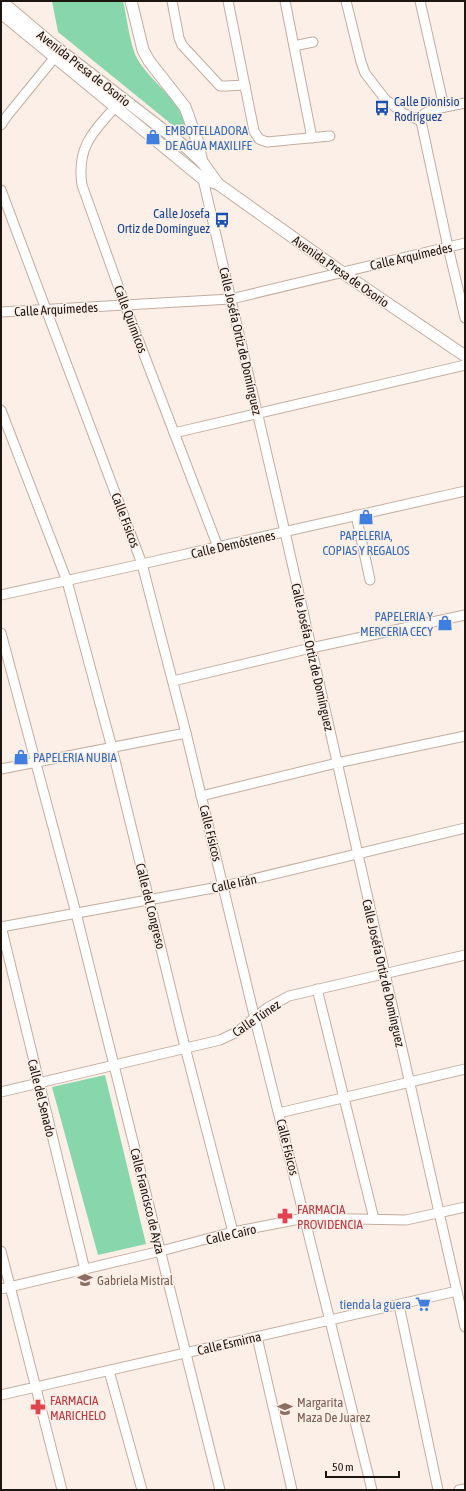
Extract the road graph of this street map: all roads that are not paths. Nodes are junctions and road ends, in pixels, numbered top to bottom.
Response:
1 (131, 1) edge
2 (172, 1) edge
3 (228, 1) edge
4 (285, 1) edge
5 (346, 1) edge
6 (420, 1) edge
7 (2, 4) edge
8 (313, 42) dead end
9 (294, 46) junction
10 (55, 57) junction
11 (245, 85) junction
12 (123, 98) junction
13 (465, 103) edge
14 (116, 107) junction
15 (444, 107) junction
16 (421, 121) junction
17 (1, 125) edge
18 (330, 136) dead end
19 (312, 138) junction
20 (202, 163) junction
21 (203, 178) junction
22 (218, 184) junction
23 (1, 190) edge
24 (465, 243) edge
25 (448, 247) junction
26 (342, 273) junction
27 (231, 299) junction
28 (125, 305) junction
29 (46, 310) junction
30 (1, 312) edge
31 (465, 318) edge
32 (465, 356) edge
33 (465, 365) edge
34 (1, 410) edge
35 (258, 413) junction
36 (174, 433) junction
37 (465, 491) edge
38 (356, 515) junction
39 (285, 532) junction
40 (218, 547) junction
41 (142, 564) junction
42 (370, 580) dead end
43 (67, 581) junction
44 (1, 595) edge
45 (465, 615) edge
46 (1, 634) edge
47 (311, 648) junction
48 (173, 681) junction
49 (186, 733) junction
50 (465, 736) edge
51 (112, 748) junction
52 (35, 763) junction
53 (337, 764) junction
54 (1, 769) edge
55 (202, 796) junction
56 (465, 828) edge
57 (358, 855) junction
58 (224, 886) junction
59 (149, 899) junction
60 (76, 913) junction
61 (1, 927) edge
62 (465, 955) edge
63 (384, 974) junction
64 (317, 989) junction
65 (255, 1019) junction
66 (185, 1047) junction
67 (114, 1065) junction
68 (465, 1069) edge
69 (409, 1082) junction
70 (38, 1083) junction
71 (1, 1092) edge
72 (344, 1098) junction
73 (279, 1113) junction
74 (465, 1208) edge
75 (440, 1213) junction
76 (305, 1218) junction
77 (374, 1220) junction
78 (233, 1232) junction
79 (1, 1251) edge
80 (160, 1252) junction
81 (84, 1270) junction
82 (6, 1288) edge
83 (457, 1291) junction
84 (399, 1305) junction
85 (331, 1320) junction
86 (465, 1327) edge
87 (258, 1337) junction
88 (186, 1353) junction
89 (109, 1371) junction
90 (36, 1388) junction
91 (1, 1396) edge
92 (465, 1489) edge
93 (62, 1490) edge
94 (142, 1490) edge
95 (220, 1490) edge
96 (292, 1490) edge
97 (372, 1490) edge
98 (438, 1490) edge
99 (459, 1490) edge

1 - 20 street, Calle Joséfa Ortiz de Domínguez
2 - 11 street
3 - 11 street
4 - 9 street
5 - 16 street
6 - 15 street
7 - 10 street, Avenida Presa de Osorio
7 - 12 street, Avenida Presa de Osorio
8 - 9 street
9 - 19 street
10 - 14 street, Avenida Presa de Osorio
10 - 17 street
11 - 19 street
12 - 14 street, Calle Químicos
12 - 20 street, Avenida Presa de Osorio
13 - 15 street
14 - 21 street, Avenida Presa de Osorio
14 - 28 street, Calle Químicos
15 - 16 street
16 - 25 street
18 - 19 street
20 - 21 street, Calle Joséfa Ortiz de Domínguez
20 - 22 street, Avenida Presa de Osorio
21 - 22 street, Avenida Presa de Osorio
21 - 27 street, Calle Joséfa Ortiz de Domínguez
22 - 26 street, Avenida Presa de Osorio
23 - 29 street, Calle Físicos
24 - 25 street, Calle Arquímedes
25 - 26 street, Calle Arquímedes
25 - 31 street
26 - 27 street, Calle Arquímedes
26 - 32 street, Avenida Presa de Osorio
27 - 28 street, Calle Arquímedes
27 - 35 street, Calle Joséfa Ortiz de Domínguez
28 - 29 street, Calle Arquímedes
28 - 36 street, Calle Químicos
29 - 30 street, Calle Arquímedes
29 - 41 street, Calle Físicos
33 - 35 street
34 - 43 street, Calle del Congreso
35 - 36 street
35 - 39 street, Calle Joséfa Ortiz de Domínguez
36 - 40 street, Calle Químicos
37 - 38 street, Calle Demóstenes
38 - 39 street, Calle Demóstenes
38 - 42 street
39 - 40 street, Calle Demóstenes
39 - 47 street, Calle Joséfa Ortiz de Domínguez
40 - 41 street, Calle Demóstenes
41 - 43 street, Calle Demóstenes
41 - 48 street, Calle Físicos
43 - 44 street, Calle Demóstenes
43 - 51 street, Calle del Congreso
45 - 47 street
46 - 52 street, Calle Francisco de Ayza
47 - 48 street
47 - 53 street, Calle Joséfa Ortiz de Domínguez
48 - 49 street, Calle Físicos
49 - 51 street
49 - 55 street, Calle Físicos
50 - 53 street
51 - 52 street
51 - 59 street, Calle del Congreso
52 - 54 street
52 - 60 street, Calle Francisco de Ayza
53 - 55 street
53 - 57 street, Calle Joséfa Ortiz de Domínguez
55 - 58 street, Calle Físicos
56 - 57 street, Calle Irán
57 - 58 street, Calle Irán
57 - 63 street, Calle Joséfa Ortiz de Domínguez
58 - 59 street, Calle Irán
58 - 65 street, Calle Físicos
59 - 60 street, Calle Irán
59 - 66 street, Calle del Congreso
60 - 61 street, Calle Irán
60 - 67 street, Calle Francisco de Ayza
61 - 70 street, Calle del Senado
62 - 63 street, Calle Túnez
63 - 64 street, Calle Túnez
63 - 69 street, Calle Joséfa Ortiz de Domínguez
64 - 65 street, Calle Túnez
64 - 72 street
65 - 66 street, Calle Túnez
65 - 73 street, Calle Físicos
66 - 67 street, Calle Túnez
66 - 78 street, Calle del Congreso
67 - 70 street, Calle Túnez
67 - 80 street, Calle Francisco de Ayza
68 - 69 street
69 - 72 street
69 - 75 street, Calle Joséfa Ortiz de Domínguez
70 - 71 street, Calle Túnez
70 - 81 street, Calle del Senado
72 - 73 street
72 - 77 street
73 - 76 street, Calle Físicos
74 - 75 street, Calle Cairo
75 - 77 street, Calle Cairo
75 - 83 street, Calle Joséfa Ortiz de Domínguez
76 - 77 street, Calle Cairo
76 - 78 street, Calle Cairo
76 - 85 street, Calle Físicos
78 - 80 street, Calle Cairo
79 - 82 street
80 - 81 street, Calle Cairo
80 - 88 street, Calle Francisco de Ayza
81 - 82 street, Calle Cairo
82 - 90 street
83 - 84 street, Calle Esmirna
83 - 86 street, Calle Joséfa Ortiz de Domínguez
84 - 85 street, Calle Esmirna
84 - 98 street
85 - 87 street, Calle Esmirna
85 - 97 street, Calle Físicos
87 - 88 street, Calle Esmirna
87 - 96 street
88 - 89 street, Calle Esmirna
88 - 95 street, Calle Francisco de Ayza
89 - 90 street, Calle Esmirna
89 - 94 street
90 - 91 street, Calle Esmirna
90 - 93 street
92 - 99 street

